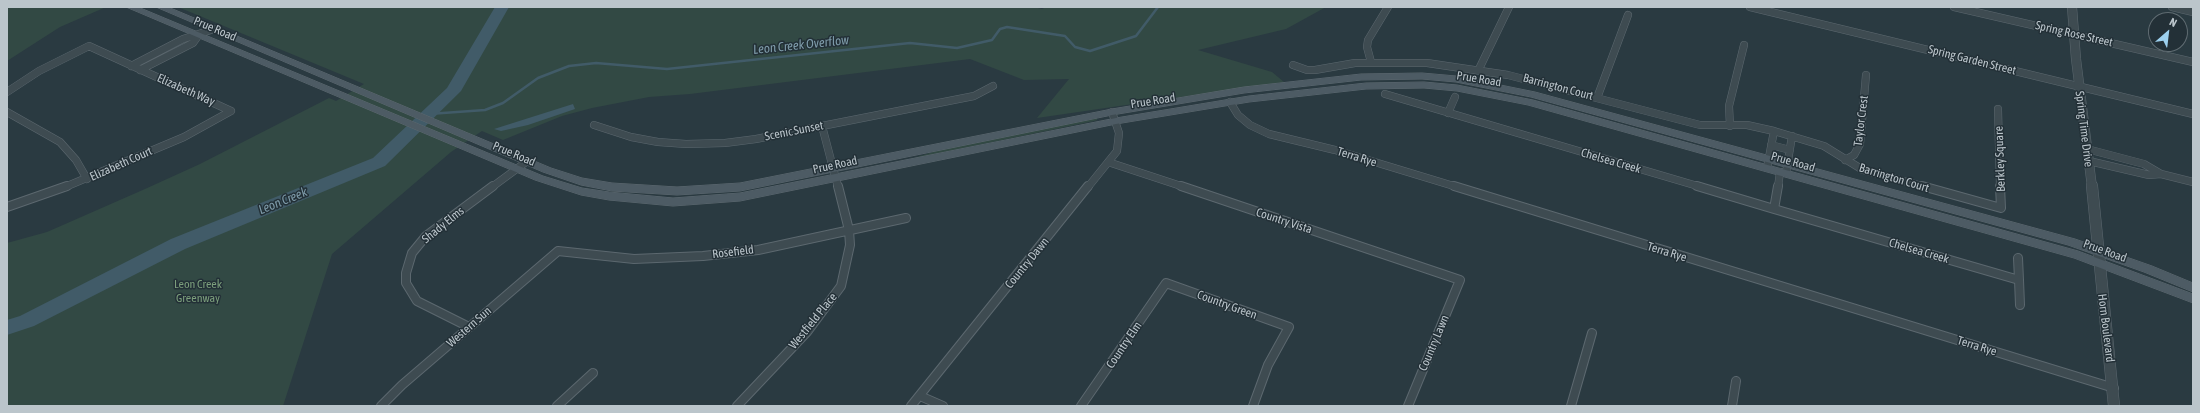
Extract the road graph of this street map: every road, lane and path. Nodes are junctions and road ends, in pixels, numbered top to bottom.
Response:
1 (130, 7) edge
2 (160, 7) edge
3 (1388, 7) edge
4 (1509, 7) edge
5 (1750, 7) edge
6 (1954, 7) edge
7 (2072, 7) edge
8 (2172, 7) edge
9 (2193, 12) edge
10 (1628, 15) dead end
11 (214, 30) junction
12 (2073, 34) junction
13 (198, 36) junction
14 (1744, 45) dead end
15 (1371, 62) junction
16 (2193, 62) edge
17 (1293, 65) dead end
18 (131, 66) junction
19 (1479, 69) junction
20 (140, 70) junction
21 (1866, 75) dead end
22 (993, 86) dead end
23 (2079, 86) junction
24 (7, 92) edge
25 (1385, 94) dead end
26 (1515, 94) junction
27 (1455, 97) dead end
28 (1597, 98) junction
29 (1230, 102) junction
30 (1998, 109) dead end
31 (231, 111) joint
32 (7, 112) edge
33 (1448, 113) junction
34 (2193, 114) edge
35 (1114, 116) junction
36 (594, 124) dead end
37 (822, 126) junction
38 (1730, 126) junction
39 (1774, 131) junction
40 (1792, 136) junction
41 (461, 140) junction
42 (1772, 145) junction
43 (2087, 149) junction
44 (1790, 150) junction
45 (1845, 160) junction
46 (2129, 160) junction
47 (2089, 161) junction
48 (526, 162) junction
49 (1108, 162) junction
50 (1768, 164) junction
51 (516, 169) junction
52 (1784, 170) junction
53 (2131, 171) junction
54 (834, 174) junction
55 (2161, 174) junction
56 (87, 179) junction
57 (2193, 182) edge
58 (7, 207) edge
59 (2001, 208) joint
60 (1774, 209) junction
61 (906, 218) dead end
62 (849, 230) junction
63 (558, 251) joint
64 (2097, 256) junction
65 (2018, 258) dead end
66 (1460, 280) joint
67 (2019, 280) junction
68 (1166, 283) joint
69 (2193, 288) edge
70 (2193, 299) edge
71 (2020, 305) dead end
72 (469, 327) junction
73 (1592, 333) dead end
74 (593, 373) dead end
75 (1736, 381) dead end
76 (2114, 388) junction
77 (920, 396) junction
78 (383, 406) edge
79 (558, 406) edge
80 (737, 406) edge
81 (911, 406) edge
82 (943, 406) edge
83 (1081, 406) edge
84 (1253, 406) edge
85 (1408, 406) edge
86 (1571, 406) edge
87 (1732, 406) edge
88 (2114, 406) edge

1 - 13 main road, Prue Road
2 - 11 main road, Prue Road
3 - 15 street
4 - 19 street
5 - 23 street, Spring Garden Street
6 - 12 street, Spring Rose Street
7 - 12 street, Spring Time Drive
8 - 9 street
10 - 28 street
11 - 13 street, Elizabeth Way
11 - 41 main road, Prue Road
12 - 16 street, Spring Rose Street
12 - 23 street, Spring Time Drive
13 - 18 street, Elizabeth Way
13 - 20 street, Elizabeth Way
13 - 41 main road, Prue Road
14 - 38 street
15 - 17 street, Barrington Court
15 - 19 street, Barrington Court
18 - 20 street, Elizabeth Way
18 - 24 street, Elizabeth Way
19 - 28 street, Barrington Court
20 - 31 street, Elizabeth Way
21 - 45 street, Taylor Crest
22 - 37 street, Scenic Sunset
23 - 34 street, Spring Garden Street
23 - 43 street, Spring Time Drive
25 - 33 street, Chelsea Creek
26 - 29 main road, Prue Road
26 - 35 main road, Prue Road
26 - 50 main road, Prue Road
27 - 33 street
28 - 38 street, Barrington Court
29 - 35 main road, Prue Road
29 - 76 street, Terra Rye
30 - 59 street, Berkley Square
31 - 56 street, Elizabeth Court
32 - 56 street
33 - 60 street, Chelsea Creek
35 - 49 street, Country Dawn
35 - 54 main road, Prue Road
36 - 37 street, Scenic Sunset
37 - 54 street, Westfield Place
38 - 39 street, Barrington Court
39 - 40 street, Barrington Court
39 - 42 street
40 - 44 street
40 - 45 street, Barrington Court
41 - 48 main road, Prue Road
41 - 51 main road, Prue Road
42 - 44 street
42 - 50 street
43 - 46 street
43 - 47 street, Spring Time Drive
44 - 52 street
45 - 59 street, Barrington Court
46 - 53 street
46 - 55 street
47 - 53 street
47 - 64 street, Spring Time Drive
48 - 51 street, Shady Elms
48 - 54 main road, Prue Road
49 - 66 street, Country Vista
49 - 77 street, Country Dawn
50 - 52 main road, Prue Road
51 - 54 main road, Prue Road
51 - 72 street, Shady Elms
52 - 60 street
52 - 64 main road, Prue Road
53 - 55 street
54 - 62 street, Westfield Place
55 - 57 street
56 - 58 street, Elizabeth Court
60 - 67 street, Chelsea Creek
61 - 62 street, Rosefield
62 - 63 street, Rosefield
62 - 80 street, Westfield Place
63 - 72 street, Western Sun
64 - 69 main road, Prue Road
64 - 70 main road, Prue Road
64 - 76 street, Horn Boulevard
65 - 67 street
66 - 85 street, Country Lawn
67 - 71 street
68 - 83 street, Country Elm
68 - 84 street, Country Green
72 - 78 street, Western Sun
73 - 86 street
74 - 79 street
75 - 87 street
76 - 88 street, Horn Boulevard
77 - 81 street, Country Dawn
77 - 82 street

